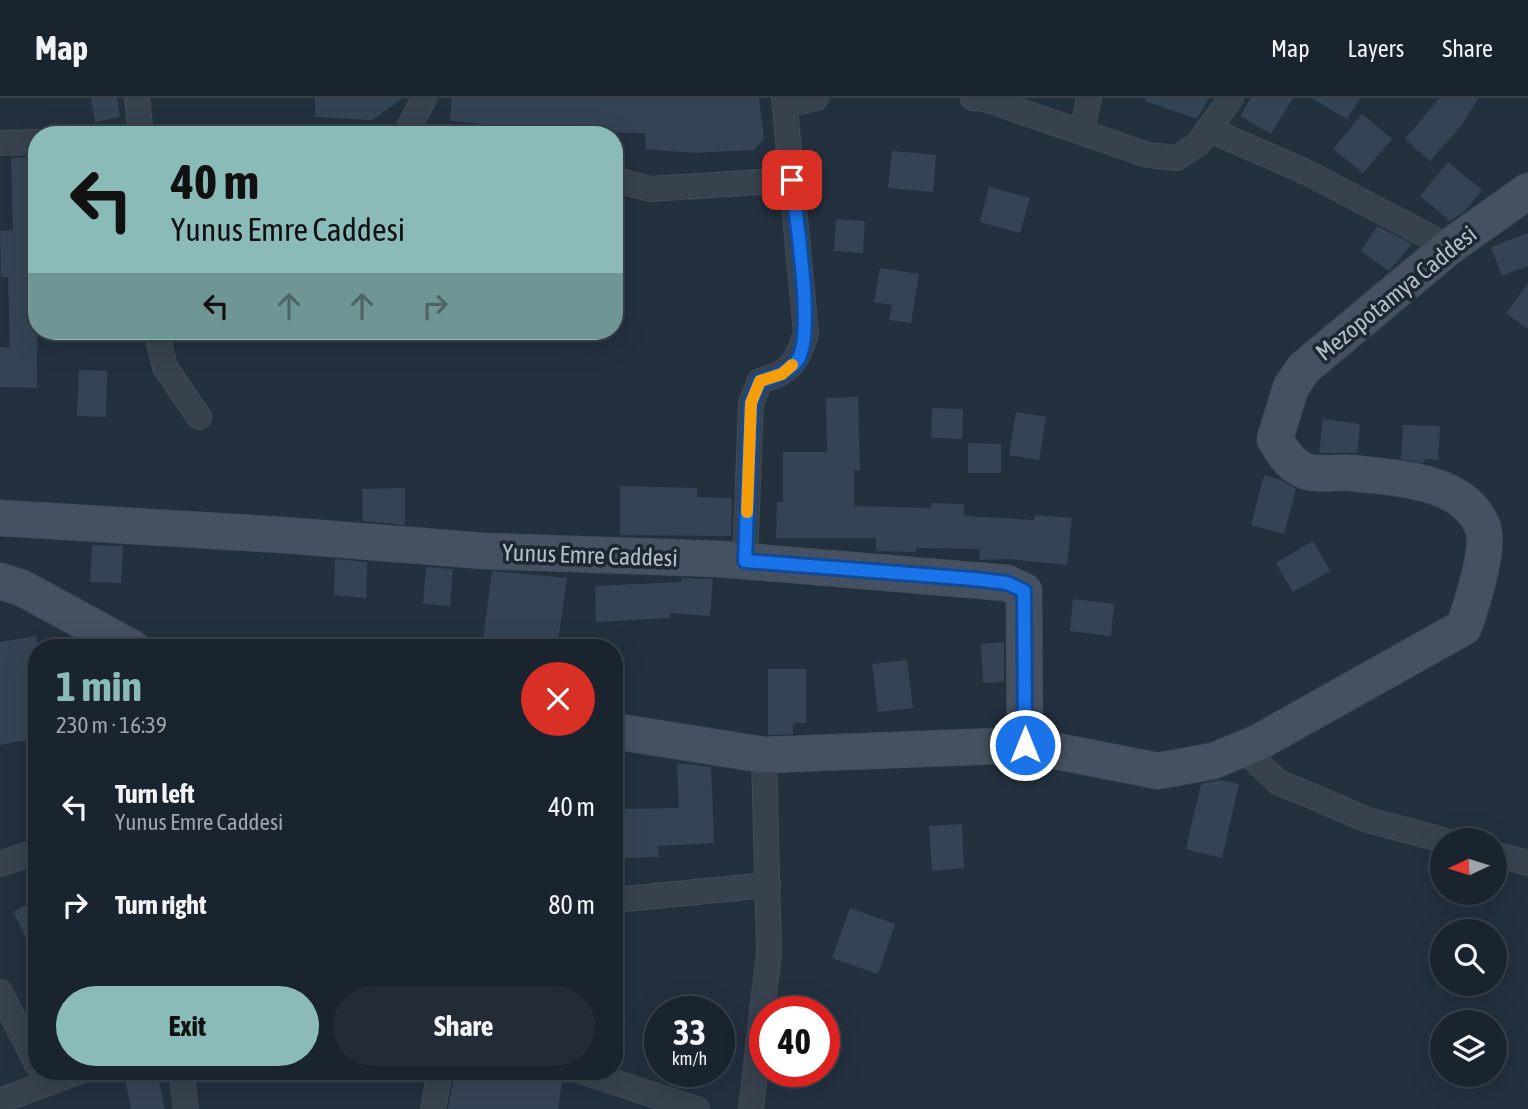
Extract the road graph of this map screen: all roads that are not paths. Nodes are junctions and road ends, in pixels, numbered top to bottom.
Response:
1 (137, 98) edge
2 (424, 98) edge
3 (816, 98) edge
4 (973, 98) edge
5 (1090, 98) edge
6 (1229, 99) edge
7 (785, 102) edge
8 (140, 126) edge
9 (410, 126) edge
10 (1208, 129) junction
11 (1082, 132) junction
12 (28, 142) edge
13 (0, 143) edge
14 (792, 180) junction
15 (623, 182) edge
16 (1528, 191) edge
17 (1449, 247) junction
18 (158, 340) edge
19 (199, 417) dead end
20 (0, 518) edge
21 (745, 561) junction
22 (0, 581) edge
23 (116, 639) edge
24 (623, 732) edge
25 (1025, 745) junction
26 (1243, 749) junction
27 (764, 755) junction
28 (1430, 837) edge
29 (28, 855) edge
30 (1507, 857) edge
31 (0, 863) edge
32 (1528, 863) edge
33 (768, 885) junction
34 (623, 899) edge
35 (0, 992) edge
36 (28, 1047) edge
37 (31, 1080) edge
38 (182, 1080) edge
39 (438, 1080) edge
40 (608, 1080) edge
41 (0, 1101) edge
42 (186, 1109) edge
43 (433, 1109) edge
44 (697, 1109) edge
45 (751, 1109) edge

1 - 8 street
2 - 9 street
3 - 7 street
4 - 11 street
5 - 11 street
6 - 10 street
7 - 14 street
10 - 11 street
10 - 17 street
12 - 13 street
14 - 15 street
14 - 21 street
16 - 17 street, Mezopotamya Caddesi
17 - 26 street, Mezopotamya Caddesi
18 - 19 street
20 - 21 street, Yunus Emre Caddesi
21 - 25 street, Yunus Emre Caddesi
22 - 23 street
24 - 27 street
25 - 26 street
25 - 27 street
26 - 28 street
27 - 33 street
29 - 31 street
30 - 32 street
33 - 34 street
33 - 45 street
35 - 36 street
37 - 41 street
38 - 42 street
39 - 43 street
40 - 44 street

